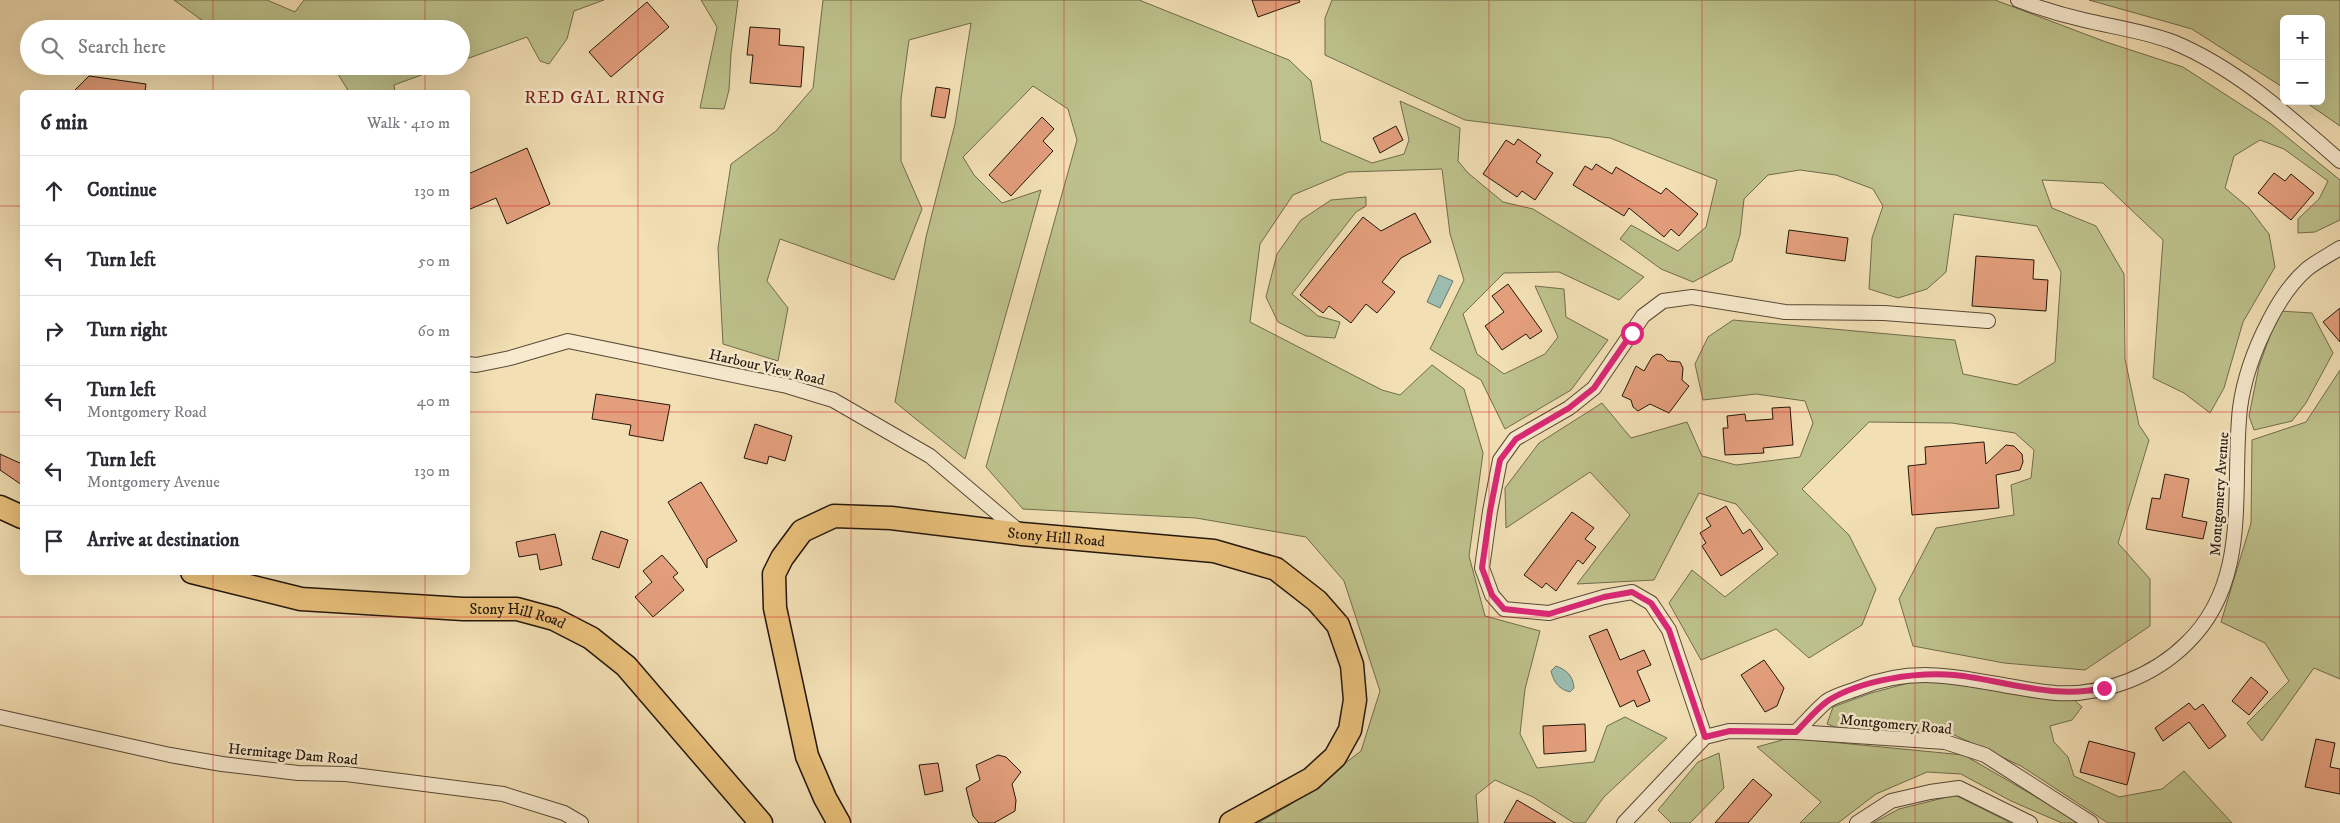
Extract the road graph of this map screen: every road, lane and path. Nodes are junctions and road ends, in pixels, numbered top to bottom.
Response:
1 (2018, 0) edge
2 (2340, 161) edge
3 (2340, 248) edge
4 (1988, 321) dead end
5 (470, 364) edge
6 (0, 507) edge
7 (20, 516) edge
8 (1022, 534) junction
9 (204, 575) edge
10 (0, 717) edge
11 (1796, 732) junction
12 (1705, 737) junction
13 (580, 823) edge
14 (761, 823) edge
15 (840, 823) edge
16 (1231, 823) edge
17 (1624, 823) edge
18 (1857, 823) edge
19 (2030, 823) edge
20 (2091, 823) edge

1 - 2 street
3 - 11 street, Montgomery Avenue
4 - 12 street
5 - 8 street, Harbour View Road
6 - 7 main road
8 - 15 main road, Stony Hill Road
8 - 16 main road, Stony Hill Road
9 - 14 main road, Stony Hill Road
10 - 13 street, Hermitage Dam Road
11 - 12 street, Montgomery Road
11 - 20 street, Montgomery Road
12 - 17 street
18 - 19 street

